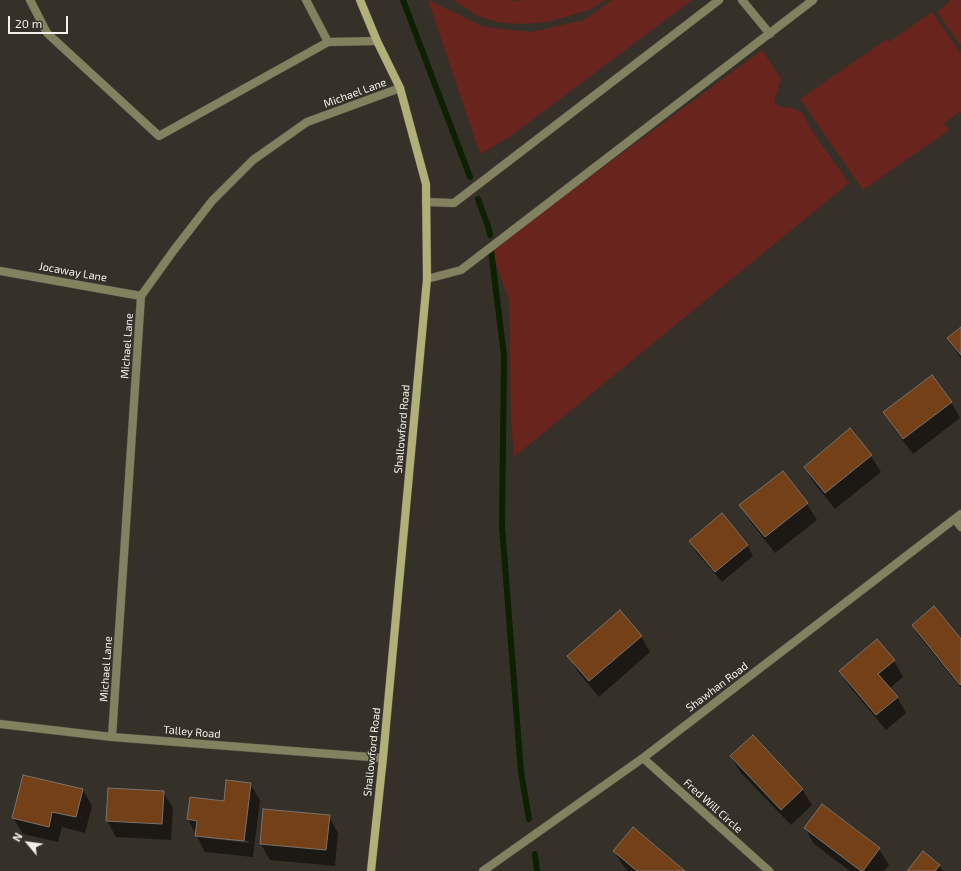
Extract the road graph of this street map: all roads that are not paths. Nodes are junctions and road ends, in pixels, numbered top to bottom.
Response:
1 (30, 0) edge
2 (306, 0) edge
3 (360, 0) edge
4 (719, 0) edge
5 (742, 0) edge
6 (814, 0) edge
7 (770, 34) junction
8 (328, 42) junction
9 (377, 42) junction
10 (400, 88) junction
11 (426, 202) junction
12 (0, 271) edge
13 (427, 279) junction
14 (141, 296) junction
15 (958, 516) edge
16 (961, 527) edge
17 (0, 724) edge
18 (112, 737) junction
19 (383, 758) junction
20 (643, 758) junction
21 (371, 871) edge
22 (483, 871) edge
23 (769, 871) edge

1 - 8 street
2 - 8 street
3 - 9 street, Shallowford Road
4 - 11 street
5 - 7 street
6 - 7 street
7 - 13 street
8 - 9 street
9 - 10 street, Shallowford Road
10 - 11 street, Shallowford Road
10 - 14 street, Michael Lane
11 - 13 street, Shallowford Road
12 - 14 street, Jocaway Lane
13 - 19 street, Shallowford Road
14 - 18 street, Michael Lane
15 - 16 street
15 - 20 street, Shawhan Road
17 - 18 street, Talley Road
18 - 19 street, Talley Road
19 - 21 street, Shallowford Road
20 - 22 street, Shawhan Road
20 - 23 street, Fred Will Circle

